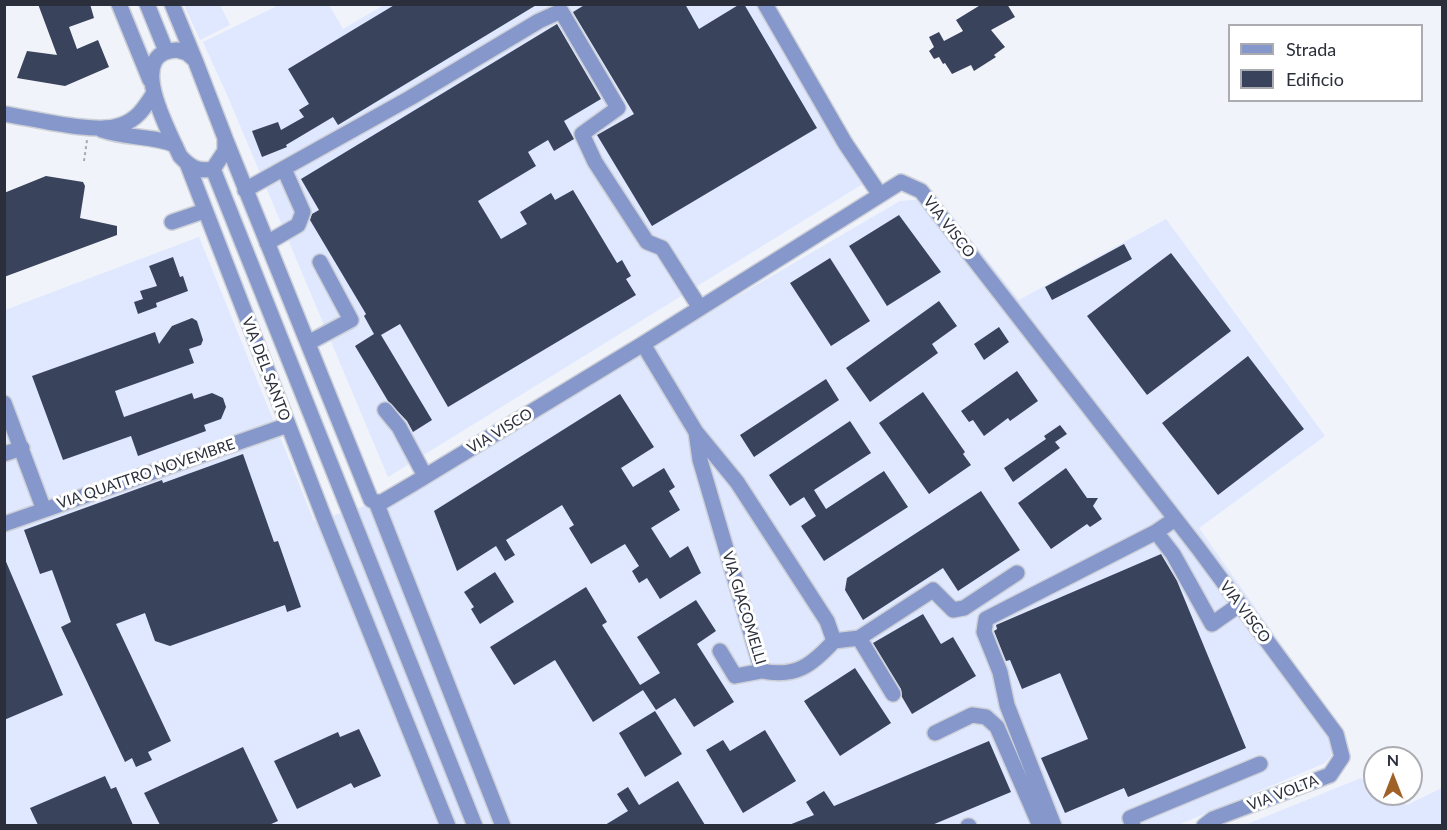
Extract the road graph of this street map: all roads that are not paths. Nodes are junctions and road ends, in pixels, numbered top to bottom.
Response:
1 (119, 4) edge
2 (147, 4) edge
3 (172, 4) edge
4 (765, 4) edge
5 (166, 51) junction
6 (195, 60) junction
7 (152, 86) junction
8 (4, 114) edge
9 (97, 128) junction
10 (225, 138) junction
11 (176, 145) junction
12 (187, 164) junction
13 (213, 169) junction
14 (284, 169) junction
15 (246, 190) junction
16 (880, 195) junction
17 (204, 211) junction
18 (172, 222) dead end
19 (267, 243) junction
20 (249, 261) junction
21 (320, 262) dead end
22 (227, 270) junction
23 (700, 308) junction
24 (308, 343) junction
25 (643, 344) junction
26 (4, 403) edge
27 (385, 410) dead end
28 (288, 425) junction
29 (696, 432) junction
30 (22, 448) junction
31 (4, 454) edge
32 (425, 477) junction
33 (376, 502) junction
34 (44, 510) junction
35 (1175, 519) junction
36 (4, 524) edge
37 (1156, 532) junction
38 (369, 564) junction
39 (346, 573) junction
40 (1017, 573) dead end
41 (1239, 605) junction
42 (859, 638) junction
43 (834, 641) junction
44 (720, 651) dead end
45 (762, 671) junction
46 (892, 694) dead end
47 (935, 733) dead end
48 (1260, 764) dead end
49 (1330, 775) joint
50 (447, 825) edge
51 (475, 825) edge
52 (503, 825) edge
53 (1040, 825) edge
54 (1054, 825) edge
55 (1132, 825) edge
56 (1204, 825) edge

1 - 7 street, VIA DEL SANTO
2 - 5 street
3 - 6 street
4 - 16 street
5 - 6 street
5 - 7 street
6 - 10 street
7 - 9 street
7 - 11 street, VIA DEL SANTO
8 - 9 street
9 - 11 street
10 - 13 street
10 - 15 street
11 - 12 street, VIA DEL SANTO
12 - 13 street
12 - 17 street, VIA DEL SANTO
13 - 20 street
14 - 15 street
14 - 19 street
14 - 23 street
15 - 19 street
16 - 23 street, VIA VISCO
16 - 35 street, VIA VISCO
17 - 18 street
17 - 22 street, VIA DEL SANTO
19 - 24 street
20 - 22 street
20 - 38 street
21 - 24 street
22 - 28 street, VIA DEL SANTO
23 - 25 street, VIA VISCO
24 - 33 street
25 - 29 street, VIA GIACOMELLI
25 - 32 street, VIA VISCO
26 - 30 street
27 - 32 street
28 - 34 street, VIA QUATTRO NOVEMBRE
28 - 39 street, VIA DEL SANTO
29 - 43 street, VIA GIACOMELLI
29 - 45 street, VIA GIACOMELLI
30 - 31 street
30 - 34 street
32 - 33 street, VIA VISCO
33 - 52 street
34 - 36 street, VIA QUATTRO NOVEMBRE
35 - 37 street
35 - 41 street, VIA VISCO
37 - 41 street
37 - 54 street
38 - 39 street
38 - 51 street
39 - 50 street, VIA DEL SANTO
40 - 42 street
41 - 49 street, VIA VISCO
42 - 43 street
42 - 46 street
43 - 45 street, VIA GIACOMELLI
44 - 45 street
47 - 53 street
48 - 55 street
49 - 56 street, VIA VOLTA

